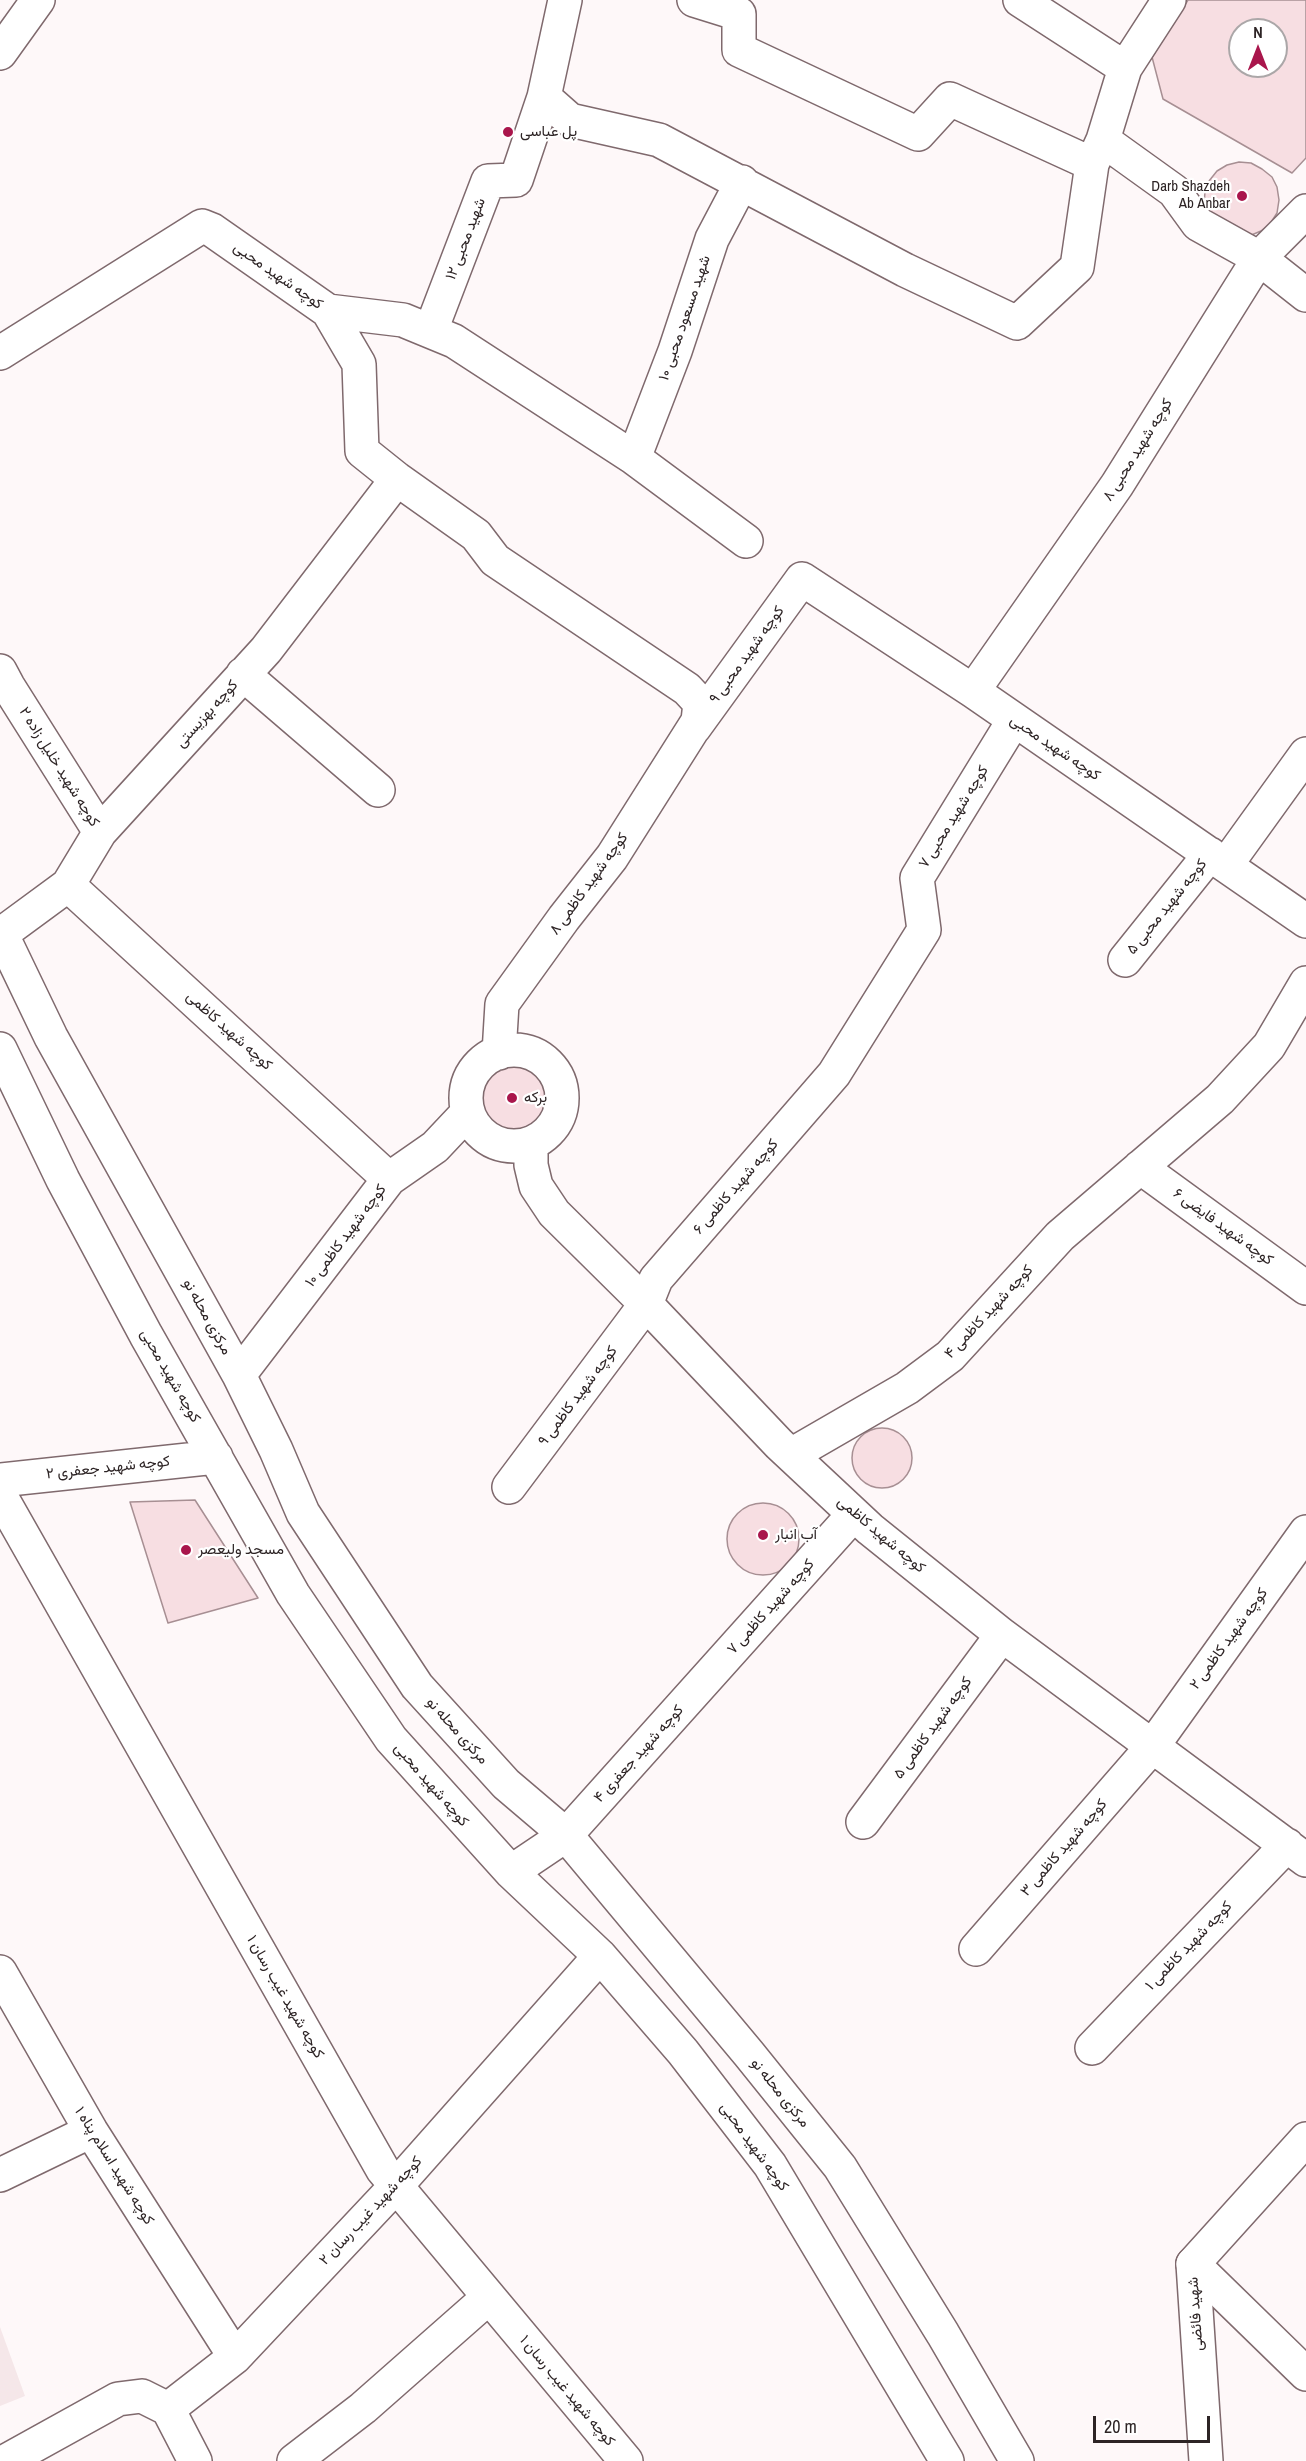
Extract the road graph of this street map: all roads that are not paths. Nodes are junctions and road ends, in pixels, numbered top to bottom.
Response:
1 (38, 0) edge
2 (565, 0) edge
3 (694, 0) edge
4 (1020, 0) edge
5 (1169, 0) edge
6 (0, 52) edge
7 (1125, 68) junction
8 (544, 97) junction
9 (1097, 152) junction
10 (742, 182) junction
11 (1306, 211) edge
12 (1260, 258) junction
13 (1306, 295) edge
14 (328, 311) junction
15 (431, 330) junction
16 (0, 352) edge
17 (634, 458) junction
18 (397, 479) junction
19 (746, 541) dead end
20 (802, 579) joint
21 (0, 671) edge
22 (243, 674) junction
23 (973, 691) junction
24 (1014, 720) junction
25 (695, 726) junction
26 (1306, 754) edge
27 (378, 790) dead end
28 (100, 832) junction
29 (1218, 859) junction
30 (68, 885) junction
31 (1306, 921) edge
32 (1, 933) edge
33 (1125, 960) dead end
34 (1306, 983) edge
35 (0, 1049) edge
36 (499, 1053) junction
37 (834, 1074) joint
38 (468, 1112) junction
39 (531, 1143) junction
40 (1140, 1167) junction
41 (389, 1179) junction
42 (1306, 1288) edge
43 (646, 1304) junction
44 (239, 1376) junction
45 (791, 1455) junction
46 (216, 1457) junction
47 (0, 1480) edge
48 (509, 1487) dead end
49 (0, 1495) edge
50 (854, 1514) junction
51 (1306, 1532) edge
52 (1002, 1635) junction
53 (712, 1673) joint
54 (1152, 1747) junction
55 (863, 1822) dead end
56 (566, 1835) junction
57 (1296, 1852) edge
58 (511, 1872) junction
59 (976, 1949) dead end
60 (600, 1956) junction
61 (0, 1972) edge
62 (1092, 2048) dead end
63 (91, 2131) junction
64 (1306, 2139) edge
65 (0, 2175) edge
66 (396, 2186) junction
67 (1193, 2264) junction
68 (489, 2297) junction
69 (235, 2357) junction
70 (1306, 2374) edge
71 (168, 2409) junction
72 (20, 2458) edge
73 (195, 2461) edge
74 (294, 2461) edge
75 (626, 2461) edge
76 (947, 2461) edge
77 (1017, 2461) edge
78 (1206, 2461) edge

1 - 6 street
2 - 8 street, شهید محبی ۱۲
3 - 9 street
4 - 7 street
5 - 7 street
7 - 9 street
8 - 10 street
8 - 15 street, شهید محبی ۱۲
9 - 10 street
9 - 12 street
10 - 17 street, شهید مسعود محبی ۱۰
11 - 12 street, کوچه شهید محبی ۸
12 - 13 street
12 - 23 street, کوچه شهید محبی ۸
14 - 15 street, کوچه شهید محبی
14 - 16 street, کوچه شهید محبی
14 - 18 street
15 - 17 street, کوچه شهید محبی
17 - 19 street, کوچه شهید محبی
18 - 22 street, کوچه بهزیستی
18 - 25 street
20 - 23 street, کوچه شهید محبی
20 - 25 street, کوچه شهید محبی ۹
21 - 28 street, کوچه شهید خلیل زاده ۲
22 - 27 street
22 - 28 street, کوچه بهزیستی
23 - 24 street, کوچه شهید محبی
24 - 29 street, کوچه شهید محبی
24 - 37 street, کوچه شهید محبی ۷
25 - 36 street, کوچه شهید کاظمی ۸
26 - 29 street, کوچه شهید محبی ۵
28 - 30 street, کوچه بهزیستی
29 - 31 street, کوچه شهید محبی
29 - 33 street, کوچه شهید محبی ۵
30 - 32 street, کوچه بهزیستی
30 - 41 street, کوچه شهید کاظمی
32 - 44 street, مرکزی محله نو
34 - 40 street, کوچه شهید کاظمی ۴
35 - 46 street, کوچه شهید محبی
36 - 38 street
36 - 39 street
37 - 43 street, کوچه شهید کاظمی ۶
38 - 39 street
38 - 41 street, کوچه شهید کاظمی ۱۰
39 - 43 street, کوچه شهید کاظمی
40 - 42 street, کوچه شهید فایضی ۶
40 - 45 street, کوچه شهید کاظمی ۴
41 - 44 street, کوچه شهید کاظمی ۱۰
43 - 45 street, کوچه شهید کاظمی
43 - 48 street, کوچه شهید کاظمی ۹
44 - 56 street, مرکزی محله نو
45 - 50 street, کوچه شهید کاظمی
46 - 47 street, کوچه شهید جعفری ۲
46 - 58 street, کوچه شهید محبی
49 - 66 street, کوچه شهید غیب رسان ۱
50 - 52 street, کوچه شهید کاظمی
50 - 53 street, کوچه شهید کاظمی ۷
51 - 54 street, کوچه شهید کاظمی ۲
52 - 54 street, کوچه شهید کاظمی
52 - 55 street, کوچه شهید کاظمی ۵
53 - 56 street, کوچه شهید جعفری ۴
54 - 57 street, کوچه شهید کاظمی
54 - 59 street, کوچه شهید کاظمی ۳
56 - 58 street, کوچه شهید جعفری ۴
56 - 77 street, مرکزی محله نو
57 - 62 street, کوچه شهید کاظمی ۱
58 - 60 street, کوچه شهید محبی
60 - 66 street, کوچه شهید غیب رسان ۲
60 - 76 street, کوچه شهید محبی
61 - 63 street, کوچه شهید اسلام پناه ۱
63 - 65 street
63 - 69 street, کوچه شهید اسلام پناه ۱
64 - 67 street, شهید فائضی
66 - 68 street, کوچه شهید غیب رسان ۱
66 - 69 street, کوچه شهید غیب رسان ۲
67 - 70 street
67 - 78 street, شهید فائضی
68 - 74 street
68 - 75 street, کوچه شهید غیب رسان ۱
69 - 71 street, کوچه شهید غیب رسان ۲
71 - 72 street
71 - 73 street

